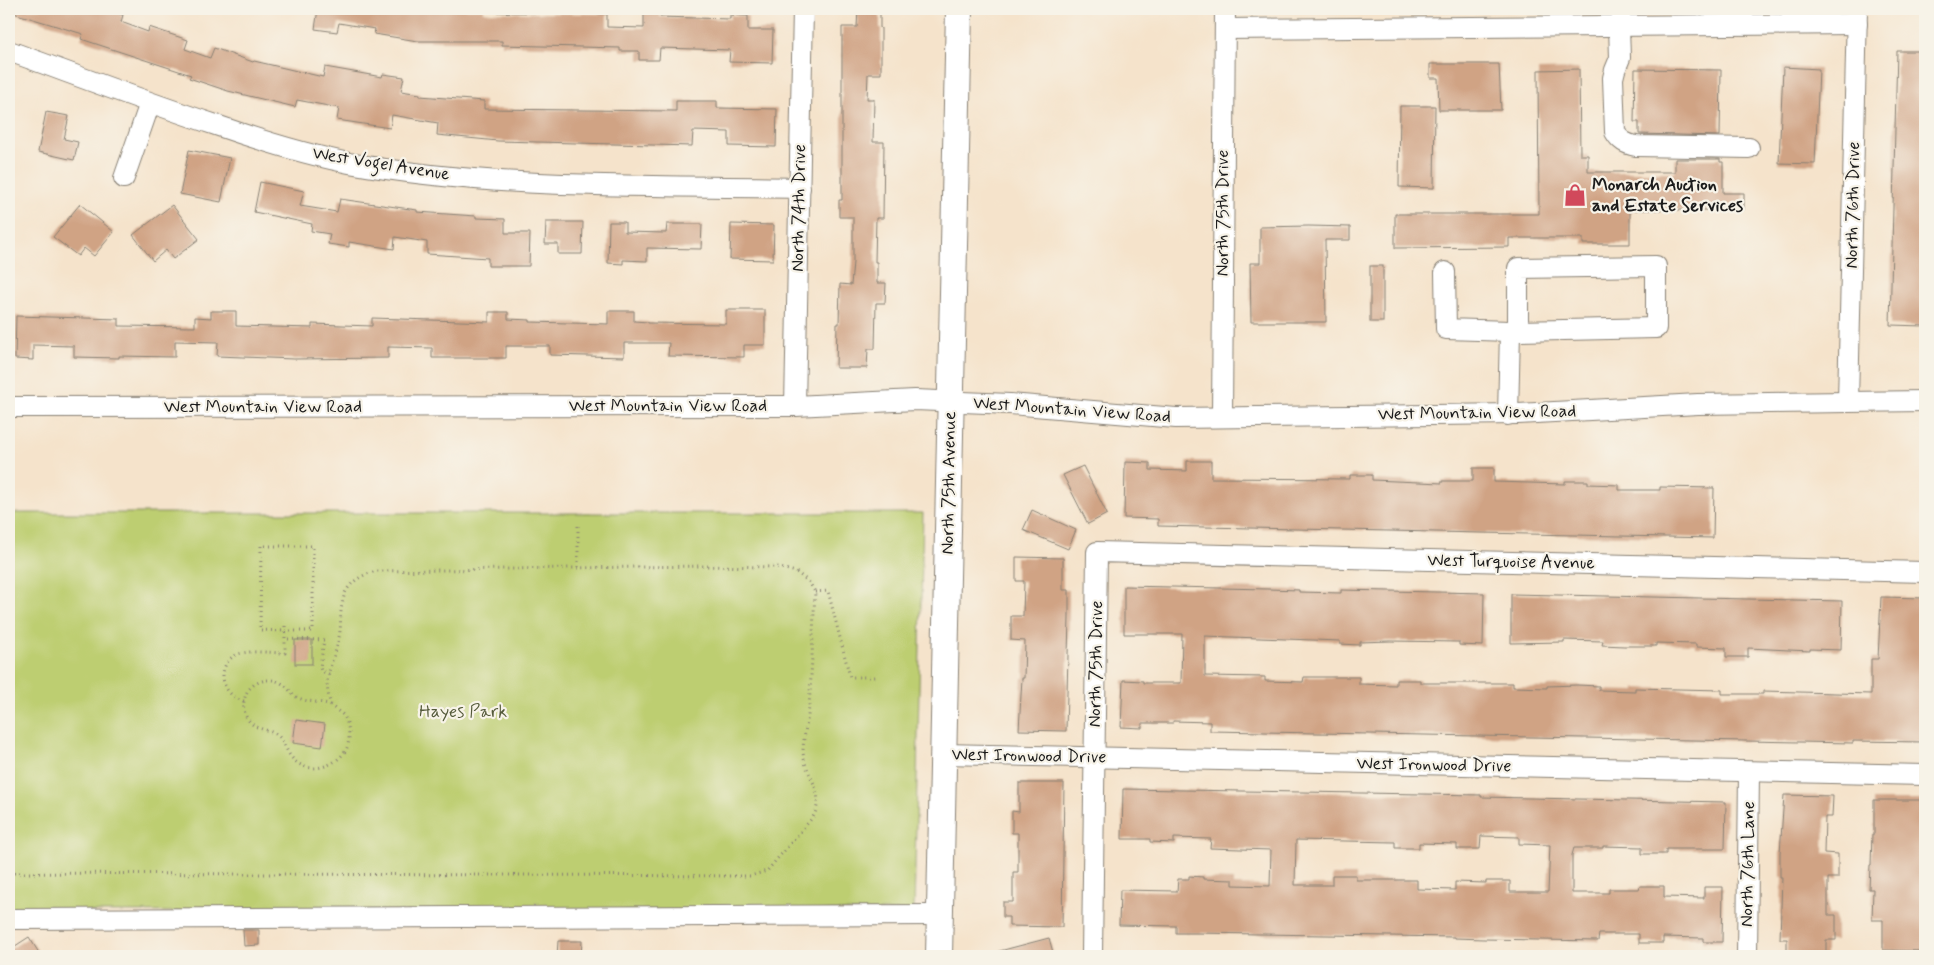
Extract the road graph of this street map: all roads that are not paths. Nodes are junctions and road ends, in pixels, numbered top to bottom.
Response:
1 (803, 9) edge
2 (959, 9) edge
3 (1225, 9) edge
4 (1857, 17) edge
5 (1619, 26) junction
6 (1225, 29) junction
7 (9, 51) edge
8 (150, 103) junction
9 (1749, 148) dead end
10 (124, 178) dead end
11 (800, 188) junction
12 (1445, 272) dead end
13 (1514, 331) junction
14 (951, 401) junction
15 (1925, 401) edge
16 (1848, 402) junction
17 (795, 406) junction
18 (9, 407) edge
19 (1508, 415) junction
20 (1222, 417) junction
21 (1097, 552) joint
22 (1925, 572) edge
23 (943, 754) junction
24 (1095, 758) junction
25 (1749, 772) junction
26 (1925, 775) edge
27 (940, 915) junction
28 (9, 920) edge
29 (939, 956) edge
30 (1092, 956) edge
31 (1747, 956) edge

1 - 11 street, North 74th Drive
2 - 14 main road, North 75th Avenue
3 - 6 street, North 75th Drive
4 - 5 street
4 - 16 street, North 76th Drive
5 - 6 street
5 - 9 street
6 - 20 street, North 75th Drive
7 - 8 street, West Vogel Avenue
8 - 10 street
8 - 11 street, West Vogel Avenue
11 - 17 street, North 74th Drive
12 - 13 street
13 - 13 street
13 - 19 street
14 - 17 street, West Mountain View Road
14 - 20 street, West Mountain View Road
14 - 23 main road, North 75th Avenue
15 - 16 street, West Mountain View Road
16 - 19 street, West Mountain View Road
17 - 18 street, West Mountain View Road
19 - 20 street, West Mountain View Road
21 - 22 street, West Turquoise Avenue
21 - 24 street, North 75th Drive
23 - 24 street, West Ironwood Drive
23 - 27 main road, North 75th Avenue
24 - 25 street, West Ironwood Drive
24 - 30 street, North 75th Drive
25 - 26 street, West Ironwood Drive
25 - 31 street, North 76th Lane
27 - 28 street
27 - 29 main road, North 75th Avenue

